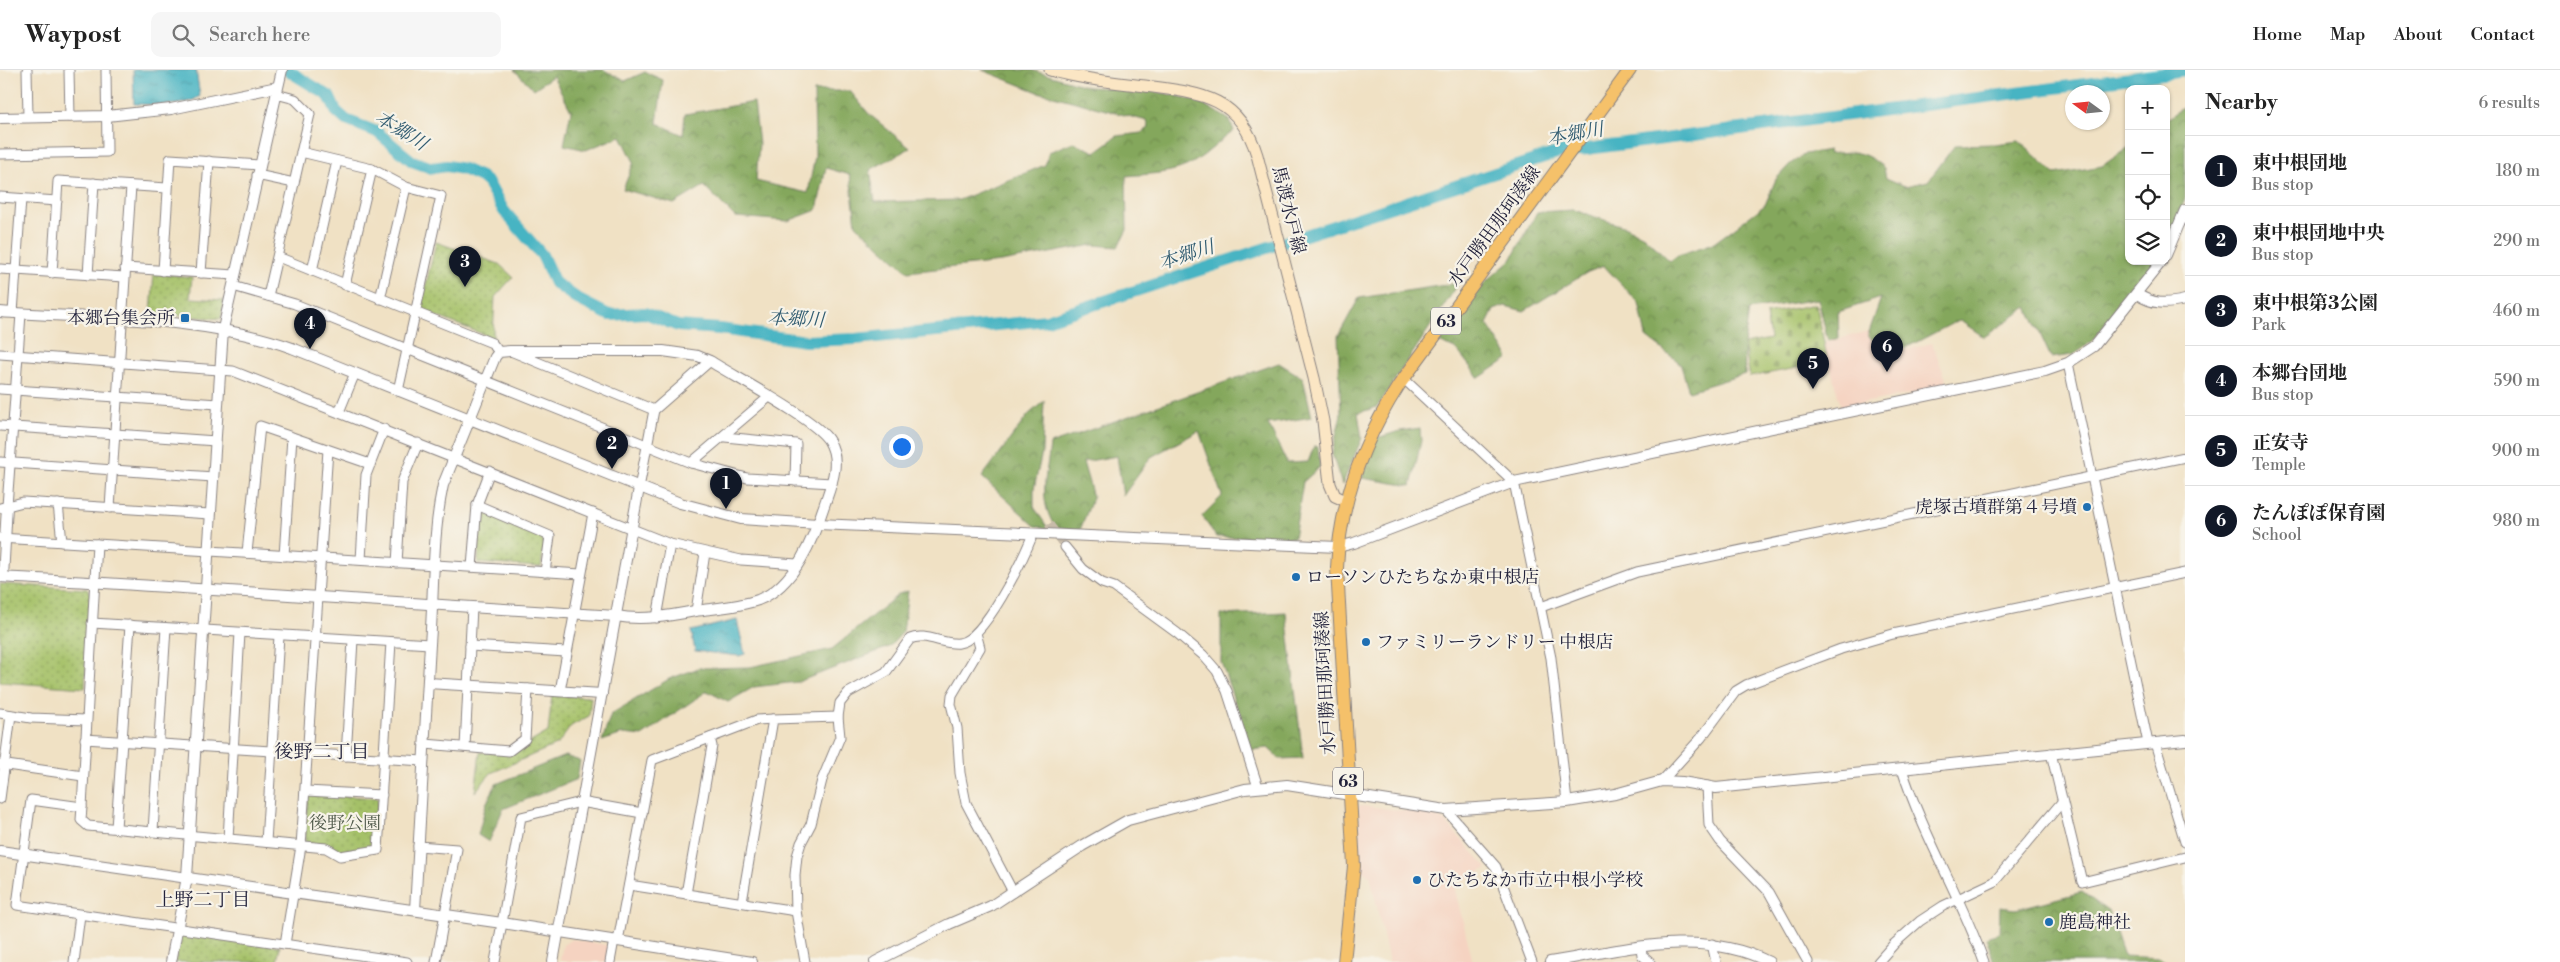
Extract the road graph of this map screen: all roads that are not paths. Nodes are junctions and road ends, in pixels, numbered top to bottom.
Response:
1 (27, 70) edge
2 (69, 70) edge
3 (106, 70) edge
4 (282, 70) edge
5 (1050, 70) edge
6 (1630, 70) edge
7 (276, 90) junction
8 (107, 116) junction
9 (70, 117) junction
10 (0, 118) edge
11 (28, 118) junction
12 (301, 152) junction
13 (0, 154) edge
14 (209, 161) junction
15 (337, 161) junction
16 (260, 165) junction
17 (372, 169) junction
18 (257, 175) junction
19 (94, 183) junction
20 (294, 183) junction
21 (132, 186) junction
22 (406, 187) junction
23 (167, 188) junction
24 (0, 197) edge
25 (21, 199) junction
26 (57, 201) junction
27 (2185, 210) edge
28 (2170, 246) edge
29 (278, 257) junction
30 (2159, 265) edge
31 (0, 270) edge
32 (16, 271) junction
33 (163, 271) junction
34 (312, 271) junction
35 (52, 273) junction
36 (125, 273) junction
37 (201, 273) junction
38 (88, 275) junction
39 (234, 281) junction
40 (345, 285) junction
41 (2137, 294) junction
42 (268, 296) junction
43 (380, 299) junction
44 (2185, 300) edge
45 (0, 312) edge
46 (17, 313) junction
47 (414, 314) junction
48 (122, 320) junction
49 (224, 329) junction
50 (406, 349) junction
51 (504, 351) junction
52 (0, 354) edge
53 (18, 355) junction
54 (710, 361) junction
55 (119, 362) junction
56 (2068, 363) junction
57 (220, 368) junction
58 (355, 373) junction
59 (1404, 378) junction
60 (484, 380) junction
61 (0, 389) edge
62 (16, 390) junction
63 (398, 391) junction
64 (117, 397) junction
65 (769, 397) junction
66 (218, 404) junction
67 (654, 410) junction
68 (339, 412) junction
69 (469, 419) junction
70 (0, 426) edge
71 (13, 427) junction
72 (384, 429) junction
73 (114, 434) junction
74 (724, 436) junction
75 (292, 437) junction
76 (216, 441) junction
77 (418, 443) junction
78 (647, 446) junction
79 (328, 450) junction
80 (454, 457) junction
81 (2185, 457) edge
82 (0, 462) edge
83 (10, 463) junction
84 (370, 464) junction
85 (690, 464) junction
86 (112, 471) junction
87 (490, 471) junction
88 (213, 477) junction
89 (2092, 477) junction
90 (795, 481) junction
91 (1514, 482) junction
92 (832, 484) junction
93 (639, 488) junction
94 (1346, 501) junction
95 (58, 504) junction
96 (477, 505) junction
97 (4, 507) edge
98 (110, 508) junction
99 (593, 513) junction
100 (210, 514) junction
101 (818, 524) junction
102 (631, 529) junction
103 (1033, 534) junction
104 (3, 539) edge
105 (62, 542) junction
106 (97, 544) junction
107 (670, 544) junction
108 (1065, 547) tunnel mouth
109 (1338, 547) junction
110 (208, 551) junction
111 (246, 553) junction
112 (705, 554) junction
113 (284, 556) junction
114 (321, 558) junction
115 (361, 560) junction
116 (397, 563) junction
117 (797, 564) junction
118 (435, 566) junction
119 (472, 567) junction
120 (545, 572) junction
121 (581, 574) junction
122 (2185, 574) edge
123 (2, 577) edge
124 (95, 583) junction
125 (2115, 588) junction
126 (205, 590) junction
127 (319, 597) junction
128 (433, 605) junction
129 (472, 607) junction
130 (1541, 607) junction
131 (696, 611) junction
132 (575, 614) junction
133 (616, 616) junction
134 (657, 618) junction
135 (92, 623) junction
136 (130, 625) junction
137 (166, 628) junction
138 (202, 630) junction
139 (240, 633) junction
140 (976, 633) junction
141 (279, 636) junction
142 (317, 637) junction
143 (353, 640) junction
144 (390, 642) junction
145 (430, 644) junction
146 (470, 646) junction
147 (566, 652) junction
148 (428, 683) junction
149 (468, 686) junction
150 (528, 690) junction
151 (560, 691) junction
152 (602, 694) junction
153 (0, 713) edge
154 (11, 715) junction
155 (838, 716) junction
156 (773, 719) junction
157 (86, 720) junction
158 (710, 738) junction
159 (85, 739) junction
160 (2185, 740) edge
161 (122, 741) junction
162 (2152, 743) junction
163 (158, 744) junction
164 (425, 744) junction
165 (195, 746) junction
166 (465, 747) junction
167 (234, 749) junction
168 (271, 751) junction
169 (308, 753) junction
170 (2051, 753) junction
171 (346, 756) junction
172 (384, 758) junction
173 (423, 761) junction
174 (2, 765) edge
175 (1902, 769) junction
176 (83, 776) junction
177 (1662, 781) junction
178 (1707, 786) junction
179 (1258, 787) junction
180 (306, 791) junction
181 (382, 795) junction
182 (1349, 796) junction
183 (0, 799) edge
184 (581, 802) junction
185 (1567, 802) junction
186 (2062, 802) junction
187 (82, 807) junction
188 (1446, 810) junction
189 (642, 813) junction
190 (116, 828) junction
191 (153, 831) junction
192 (190, 836) junction
193 (228, 839) junction
194 (266, 842) junction
195 (2185, 842) edge
196 (301, 846) junction
197 (418, 846) junction
198 (0, 851) edge
199 (23, 854) junction
200 (2185, 857) edge
201 (186, 876) junction
202 (629, 885) junction
203 (1013, 892) junction
204 (294, 893) junction
205 (686, 894) junction
206 (1957, 900) junction
207 (742, 902) junction
208 (415, 910) junction
209 (796, 911) junction
210 (80, 915) junction
211 (444, 915) junction
212 (502, 923) junction
213 (178, 929) junction
214 (558, 932) junction
215 (616, 940) junction
216 (285, 944) junction
217 (1712, 944) junction
218 (1641, 948) junction
219 (693, 957) edge
220 (1574, 960) edge
221 (74, 962) edge
222 (171, 962) edge
223 (407, 962) edge
224 (436, 962) edge
225 (495, 962) edge
226 (553, 962) edge
227 (610, 962) edge
228 (750, 962) edge
229 (804, 962) edge
230 (875, 962) edge
231 (1344, 962) edge
232 (1532, 962) edge
233 (1550, 962) edge
234 (1650, 962) edge
235 (1716, 962) edge
236 (1770, 962) edge
237 (1808, 962) edge
238 (1878, 962) edge
239 (1984, 962) edge

1 - 11 street
2 - 9 street
3 - 8 street
4 - 7 street
5 - 94 main road, 馬渡水戸線
6 - 59 main road, 水戸勝田那珂湊線 / 63
7 - 8 street
7 - 12 street
7 - 16 street
8 - 9 street
8 - 13 street
9 - 11 street
10 - 11 street
12 - 15 street
12 - 20 street
14 - 16 street
14 - 23 street
14 - 37 street
15 - 17 street
15 - 34 street
16 - 18 street
17 - 22 street
17 - 40 street
18 - 20 street
18 - 39 street
19 - 21 street
19 - 26 street
19 - 38 street
20 - 29 street
21 - 23 street
21 - 36 street
22 - 43 street
22 - 47 street
23 - 33 street
24 - 25 street
25 - 26 street
25 - 32 street
26 - 35 street
27 - 28 street
29 - 34 street
29 - 42 street
30 - 41 street
31 - 32 street
32 - 35 street
32 - 46 street
33 - 36 street
33 - 37 street
34 - 40 street
35 - 38 street
36 - 38 street
36 - 48 street
37 - 39 street
39 - 42 street
39 - 49 street
40 - 43 street
41 - 44 street
41 - 56 street
42 - 50 street
43 - 47 street
45 - 46 street
46 - 48 street
46 - 53 street
47 - 50 street
47 - 51 street
48 - 49 street
48 - 55 street
49 - 57 street
49 - 58 street
50 - 60 street
50 - 63 street
51 - 54 street
51 - 60 street
51 - 67 street
52 - 53 street
53 - 55 street
53 - 62 street
54 - 65 street
54 - 67 street
55 - 57 street
55 - 64 street
56 - 89 street
56 - 91 street
57 - 66 street
57 - 68 street
58 - 63 street
58 - 68 street
59 - 91 street
59 - 94 main road, 水戸勝田那珂湊線 / 63
60 - 69 street
60 - 78 street
61 - 62 street
62 - 64 street
62 - 71 street
63 - 69 street
64 - 66 street
64 - 73 street
65 - 74 street
65 - 92 street
66 - 76 street
67 - 78 street
68 - 72 street
69 - 80 street
69 - 93 street
70 - 71 street
71 - 73 street
71 - 83 street
72 - 77 street
72 - 84 street
73 - 76 street
73 - 86 street
74 - 85 street
74 - 90 street
75 - 79 street
75 - 111 street
75 - 113 street
76 - 88 street
77 - 80 street
77 - 116 street
78 - 85 street
78 - 93 street
79 - 84 street
79 - 114 street
80 - 87 street
80 - 118 street
81 - 89 street
82 - 83 street
83 - 86 street
83 - 97 street
84 - 115 street
85 - 90 street
86 - 88 street
86 - 98 street
87 - 96 street
87 - 99 street
88 - 100 street
89 - 125 street
89 - 130 street
90 - 92 street
91 - 109 street
91 - 130 street
92 - 101 street
93 - 101 street
93 - 102 street
94 - 109 main road, 水戸勝田那珂湊線 / 63
95 - 97 street
95 - 98 street
95 - 105 street
96 - 119 street
96 - 120 street
97 - 104 street
98 - 100 street
99 - 102 street
99 - 121 street
100 - 110 street
101 - 103 street
101 - 117 street
102 - 107 street
102 - 133 street
103 - 109 street
103 - 140 street
104 - 105 street
104 - 123 street
105 - 106 street
106 - 110 street
106 - 124 street
107 - 112 street
107 - 134 street
108 - 179 street
109 - 182 main road, 水戸勝田那珂湊線 / 63
110 - 111 street
110 - 126 street
111 - 113 street
112 - 117 street
112 - 131 street
113 - 114 street
114 - 115 street
114 - 127 street
115 - 116 street
116 - 118 street
117 - 131 street
118 - 119 street
118 - 128 street
119 - 120 street
120 - 121 street
121 - 132 street
122 - 125 street
123 - 124 street
124 - 126 street
124 - 135 street
125 - 162 street
125 - 177 street
126 - 127 street
126 - 138 street
127 - 128 street
127 - 142 street
128 - 129 street
128 - 145 street
129 - 132 street
129 - 146 street
130 - 185 street
131 - 134 street
132 - 133 street
132 - 147 street
133 - 134 street
133 - 152 street
135 - 136 street
135 - 157 street
136 - 137 street
136 - 161 street
137 - 138 street
137 - 163 street
138 - 139 street
138 - 165 street
139 - 141 street
139 - 167 street
140 - 155 street
140 - 203 street
141 - 142 street
141 - 168 street
142 - 143 street
142 - 169 street
143 - 144 street
143 - 171 street
144 - 145 street
144 - 172 street
145 - 148 street
146 - 147 street
146 - 149 street
147 - 151 street
148 - 149 street
148 - 164 street
149 - 150 street
149 - 166 street
150 - 151 street
150 - 166 street
151 - 152 street
152 - 184 street
153 - 154 street
154 - 157 street
154 - 174 street
155 - 156 street
155 - 209 street
156 - 158 street
156 - 207 street
157 - 159 street
158 - 189 street
158 - 205 street
159 - 161 street
159 - 176 street
160 - 162 street
161 - 163 street
161 - 190 street
162 - 170 street
162 - 195 street
163 - 165 street
163 - 191 street
164 - 166 street
164 - 173 street
165 - 167 street
165 - 192 street
167 - 168 street
167 - 193 street
168 - 169 street
168 - 194 street
169 - 171 street
169 - 180 street
170 - 175 street
170 - 186 street
171 - 172 street
172 - 173 street
172 - 181 street
173 - 197 street
174 - 176 street
174 - 183 street
175 - 178 street
175 - 206 street
176 - 187 street
177 - 178 street
177 - 185 street
178 - 237 street
179 - 182 street
179 - 203 street
180 - 181 street
180 - 196 street
181 - 196 street
182 - 188 street
182 - 231 main road, 水戸勝田那珂湊線 / 63
184 - 189 street
184 - 212 street
184 - 214 street
185 - 188 street
186 - 200 street
186 - 206 street
187 - 190 street
187 - 199 street
188 - 232 street
189 - 202 street
190 - 191 street
191 - 192 street
192 - 193 street
192 - 201 street
193 - 194 street
194 - 196 street
196 - 204 street
197 - 208 street
197 - 211 street
198 - 199 street
199 - 201 street
199 - 210 street
201 - 204 street
201 - 213 street
202 - 205 street
202 - 215 street
203 - 230 street
204 - 208 street
204 - 216 street
205 - 207 street
206 - 238 street
206 - 239 street
207 - 209 street
208 - 211 street
209 - 229 street
210 - 213 street
210 - 221 street
211 - 212 street
211 - 224 street
212 - 214 street
212 - 225 street
213 - 216 street
213 - 222 street
214 - 215 street
214 - 226 street
215 - 219 street
215 - 227 street
216 - 223 street
217 - 218 street
217 - 235 street
217 - 236 street
218 - 220 street
218 - 234 street
219 - 228 street
220 - 233 street

